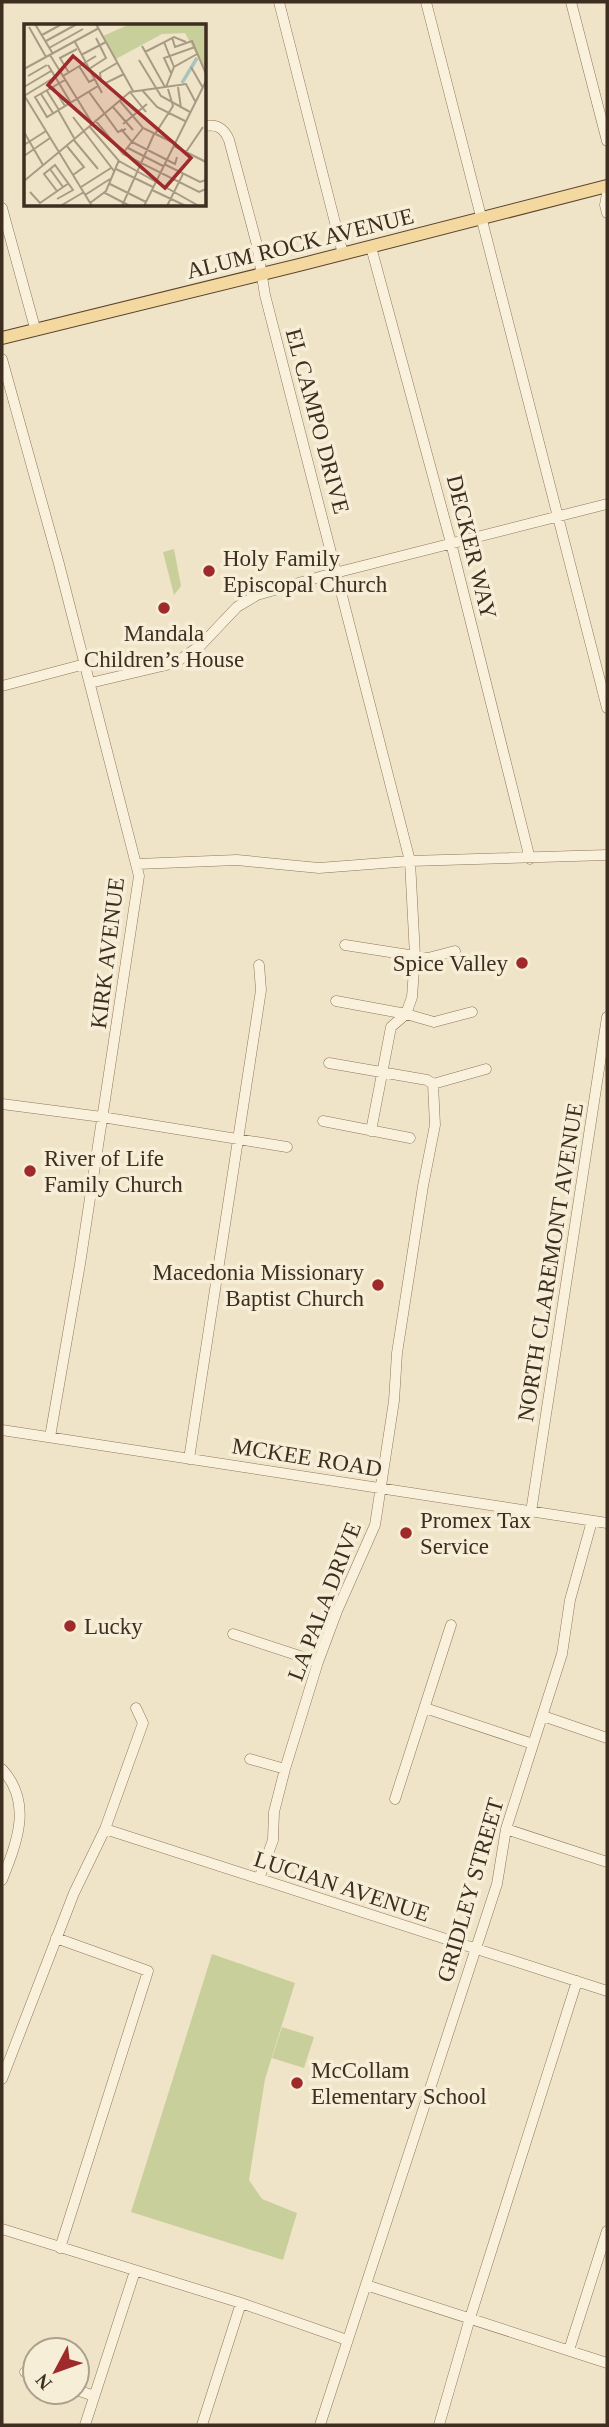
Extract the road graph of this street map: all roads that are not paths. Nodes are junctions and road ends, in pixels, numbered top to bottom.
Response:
1 (279, 2) edge
2 (426, 2) edge
3 (571, 2) edge
4 (206, 125) edge
5 (607, 141) edge
6 (607, 186) edge
7 (607, 194) edge
8 (2, 208) edge
9 (607, 213) edge
10 (481, 218) junction
11 (371, 247) junction
12 (343, 254) junction
13 (262, 275) junction
14 (36, 328) junction
15 (2, 338) edge
16 (2, 359) edge
17 (607, 504) edge
18 (559, 516) junction
19 (452, 542) junction
20 (337, 572) junction
21 (85, 664) junction
22 (90, 683) junction
23 (2, 686) edge
24 (607, 708) edge
25 (607, 855) edge
26 (530, 859) junction
27 (410, 862) junction
28 (137, 864) junction
29 (345, 946) dead end
30 (455, 951) dead end
31 (415, 956) junction
32 (259, 965) dead end
33 (336, 1001) dead end
34 (471, 1012) dead end
35 (406, 1014) junction
36 (607, 1017) edge
37 (329, 1063) dead end
38 (486, 1069) dead end
39 (381, 1072) junction
40 (433, 1084) junction
41 (2, 1104) edge
42 (102, 1117) junction
43 (323, 1121) dead end
44 (371, 1131) junction
45 (410, 1138) dead end
46 (238, 1139) junction
47 (287, 1147) dead end
48 (2, 1430) edge
49 (50, 1437) junction
50 (189, 1459) junction
51 (381, 1488) junction
52 (531, 1512) junction
53 (592, 1521) junction
54 (607, 1523) edge
55 (451, 1625) dead end
56 (233, 1634) dead end
57 (318, 1662) junction
58 (136, 1708) dead end
59 (425, 1708) junction
60 (543, 1716) junction
61 (607, 1738) edge
62 (533, 1744) junction
63 (250, 1759) dead end
64 (2, 1769) edge
65 (285, 1769) junction
66 (395, 1799) dead end
67 (105, 1829) junction
68 (506, 1829) junction
69 (607, 1862) edge
70 (259, 1879) junction
71 (2, 1880) edge
72 (57, 1938) junction
73 (475, 1949) junction
74 (577, 1982) junction
75 (607, 1991) edge
76 (2, 2079) edge
77 (2, 2229) edge
78 (607, 2231) edge
79 (60, 2248) junction
80 (135, 2271) junction
81 (366, 2285) junction
82 (240, 2303) junction
83 (470, 2318) junction
84 (347, 2340) junction
85 (569, 2350) junction
86 (607, 2363) edge
87 (91, 2395) edge
88 (94, 2396) junction
89 (85, 2425) edge
90 (202, 2425) edge
91 (320, 2425) edge
92 (439, 2425) edge

1 - 12 street
2 - 10 street
3 - 5 street
4 - 13 street, EL CAMPO DRIVE
6 - 10 main road, ALUM ROCK AVENUE
7 - 9 street
8 - 14 street
10 - 11 main road, ALUM ROCK AVENUE
10 - 18 street
11 - 12 main road, ALUM ROCK AVENUE
11 - 19 street, DECKER WAY
12 - 13 main road, ALUM ROCK AVENUE
13 - 14 main road, ALUM ROCK AVENUE
13 - 20 street, EL CAMPO DRIVE
14 - 15 main road, ALUM ROCK AVENUE
16 - 21 street, KIRK AVENUE
17 - 18 street
18 - 19 street
18 - 24 street
19 - 20 street
19 - 26 street, DECKER WAY
20 - 22 street
20 - 27 street, EL CAMPO DRIVE
21 - 22 street, KIRK AVENUE
21 - 23 street
22 - 28 street, KIRK AVENUE
25 - 26 street
26 - 27 street
27 - 28 street
27 - 31 street, EL CAMPO DRIVE
28 - 42 street, KIRK AVENUE
29 - 31 street
30 - 31 street
31 - 35 street, EL CAMPO DRIVE
32 - 46 street
33 - 35 street
34 - 35 street
35 - 39 street
36 - 52 street, NORTH CLAREMONT AVENUE
37 - 39 street
38 - 40 street
39 - 40 street
39 - 44 street
40 - 51 street, LA PALA DRIVE
41 - 42 street
42 - 46 street
42 - 49 street, KIRK AVENUE
43 - 44 street
44 - 45 street
46 - 47 street
46 - 50 street
48 - 49 street, MCKEE ROAD
49 - 50 street, MCKEE ROAD
50 - 51 street, MCKEE ROAD
51 - 52 street, MCKEE ROAD
51 - 57 street, LA PALA DRIVE
52 - 53 street, MCKEE ROAD
53 - 54 street, MCKEE ROAD
53 - 60 street, GRIDLEY STREET
55 - 59 street
56 - 57 street
57 - 65 street, LA PALA DRIVE
58 - 67 street
59 - 62 street
59 - 66 street
60 - 61 street
60 - 62 street, GRIDLEY STREET
62 - 68 street, GRIDLEY STREET
63 - 65 street
64 - 71 street
65 - 70 street, LA PALA DRIVE
67 - 70 street, LUCIAN AVENUE
67 - 72 street
68 - 69 street
68 - 73 street, GRIDLEY STREET
70 - 73 street, LUCIAN AVENUE
72 - 76 street
72 - 79 street
73 - 74 street, LUCIAN AVENUE
73 - 81 street, GRIDLEY STREET
74 - 75 street, LUCIAN AVENUE
74 - 83 street
77 - 79 street
78 - 85 street
79 - 80 street
80 - 82 street
80 - 88 street
81 - 83 street
81 - 84 street, GRIDLEY STREET
82 - 84 street
82 - 90 street
83 - 85 street
83 - 92 street
84 - 91 street, GRIDLEY STREET
85 - 86 street
87 - 88 street
88 - 89 street

